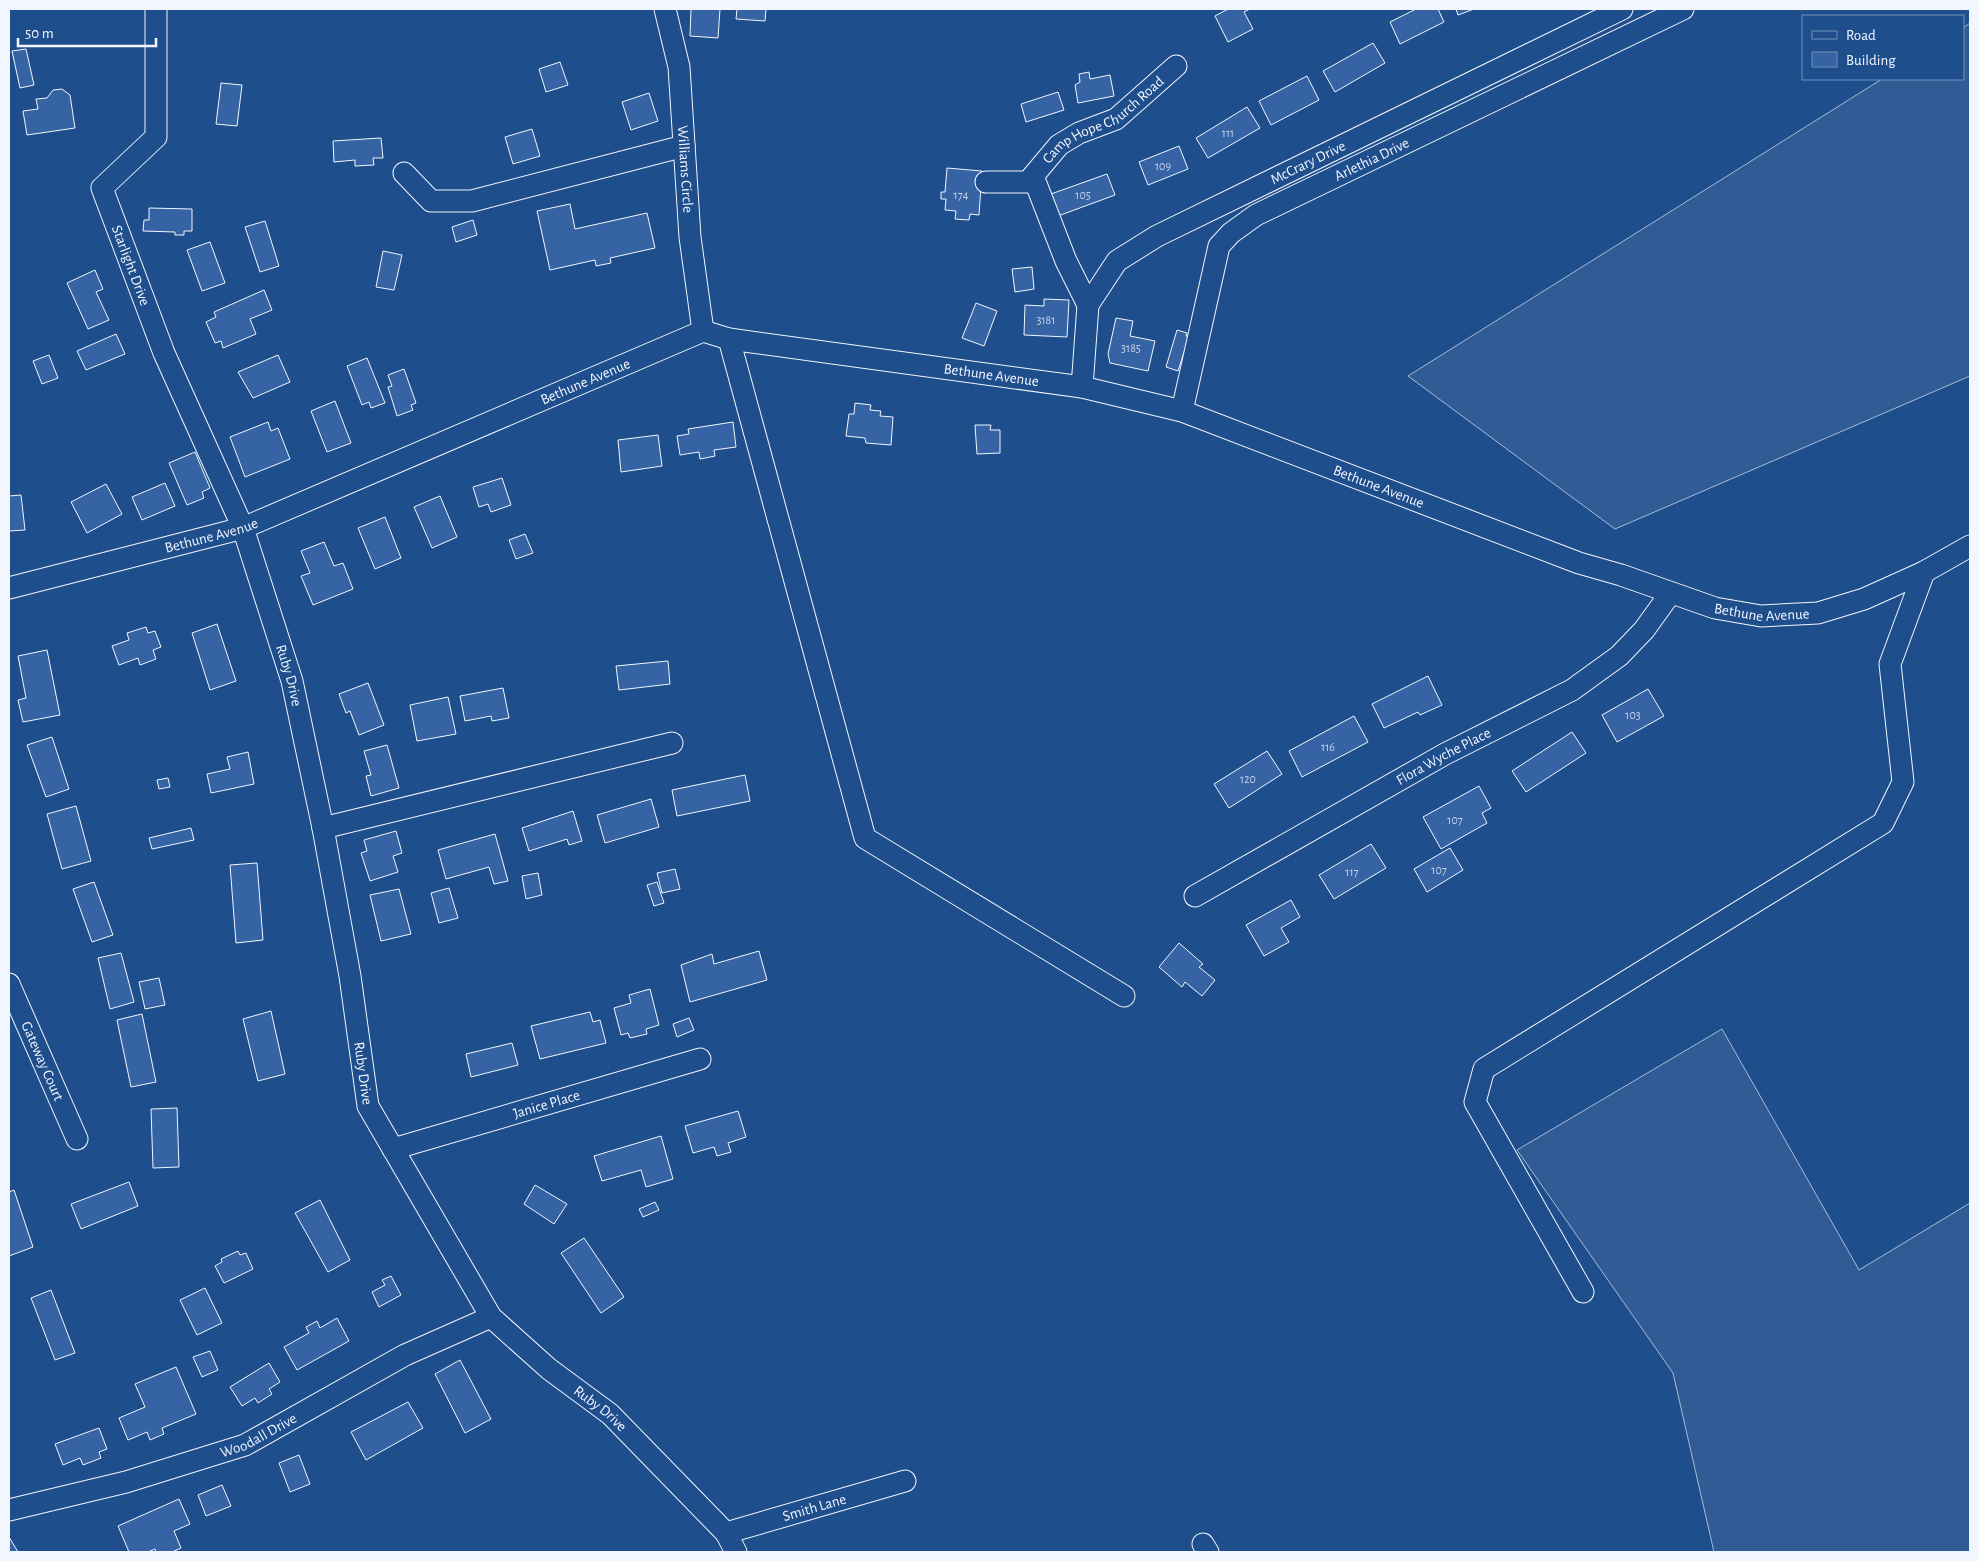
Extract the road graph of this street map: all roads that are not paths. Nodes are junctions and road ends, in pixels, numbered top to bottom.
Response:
1 (156, 9) edge
2 (665, 9) edge
3 (1622, 9) edge
4 (1683, 9) edge
5 (1176, 66) dead end
6 (684, 146) junction
7 (404, 173) dead end
8 (1033, 176) junction
9 (986, 182) dead end
10 (1088, 306) junction
11 (703, 331) junction
12 (729, 339) junction
13 (1082, 387) junction
14 (1182, 411) junction
15 (243, 528) junction
16 (1970, 546) edge
17 (1924, 572) junction
18 (9, 588) edge
19 (1670, 594) junction
20 (672, 743) dead end
21 (323, 828) junction
22 (1195, 896) dead end
23 (9, 984) edge
24 (1124, 996) dead end
25 (700, 1059) dead end
26 (77, 1139) dead end
27 (393, 1149) junction
28 (1582, 1292) dead end
29 (491, 1317) junction
30 (904, 1481) dead end
31 (9, 1510) edge
32 (726, 1533) junction
33 (736, 1552) edge

1 - 15 street, Starlight Drive
2 - 6 street, Williams Circle
3 - 10 street, McCrary Drive
4 - 14 street, Arlethia Drive
5 - 8 street, Camp Hope Church Road
6 - 7 street
6 - 11 street, Williams Circle
8 - 9 street, Camp Hope Church Road
8 - 10 street, Camp Hope Church Road
10 - 13 street, McCrary Drive
11 - 12 street, Bethune Avenue
11 - 15 street, Bethune Avenue
12 - 13 street, Bethune Avenue
12 - 24 street
13 - 14 street, Bethune Avenue
14 - 19 street, Bethune Avenue
15 - 18 street, Bethune Avenue
15 - 21 street, Ruby Drive
16 - 17 street, Bethune Avenue
17 - 19 street, Bethune Avenue
17 - 28 street
19 - 22 street, Flora Wyche Place
20 - 21 street
21 - 27 street, Ruby Drive
23 - 26 street, Gateway Court
25 - 27 street, Janice Place
27 - 29 street, Ruby Drive
29 - 31 street, Woodall Drive
29 - 32 street, Ruby Drive
30 - 32 street, Smith Lane
32 - 33 street, Ruby Drive

